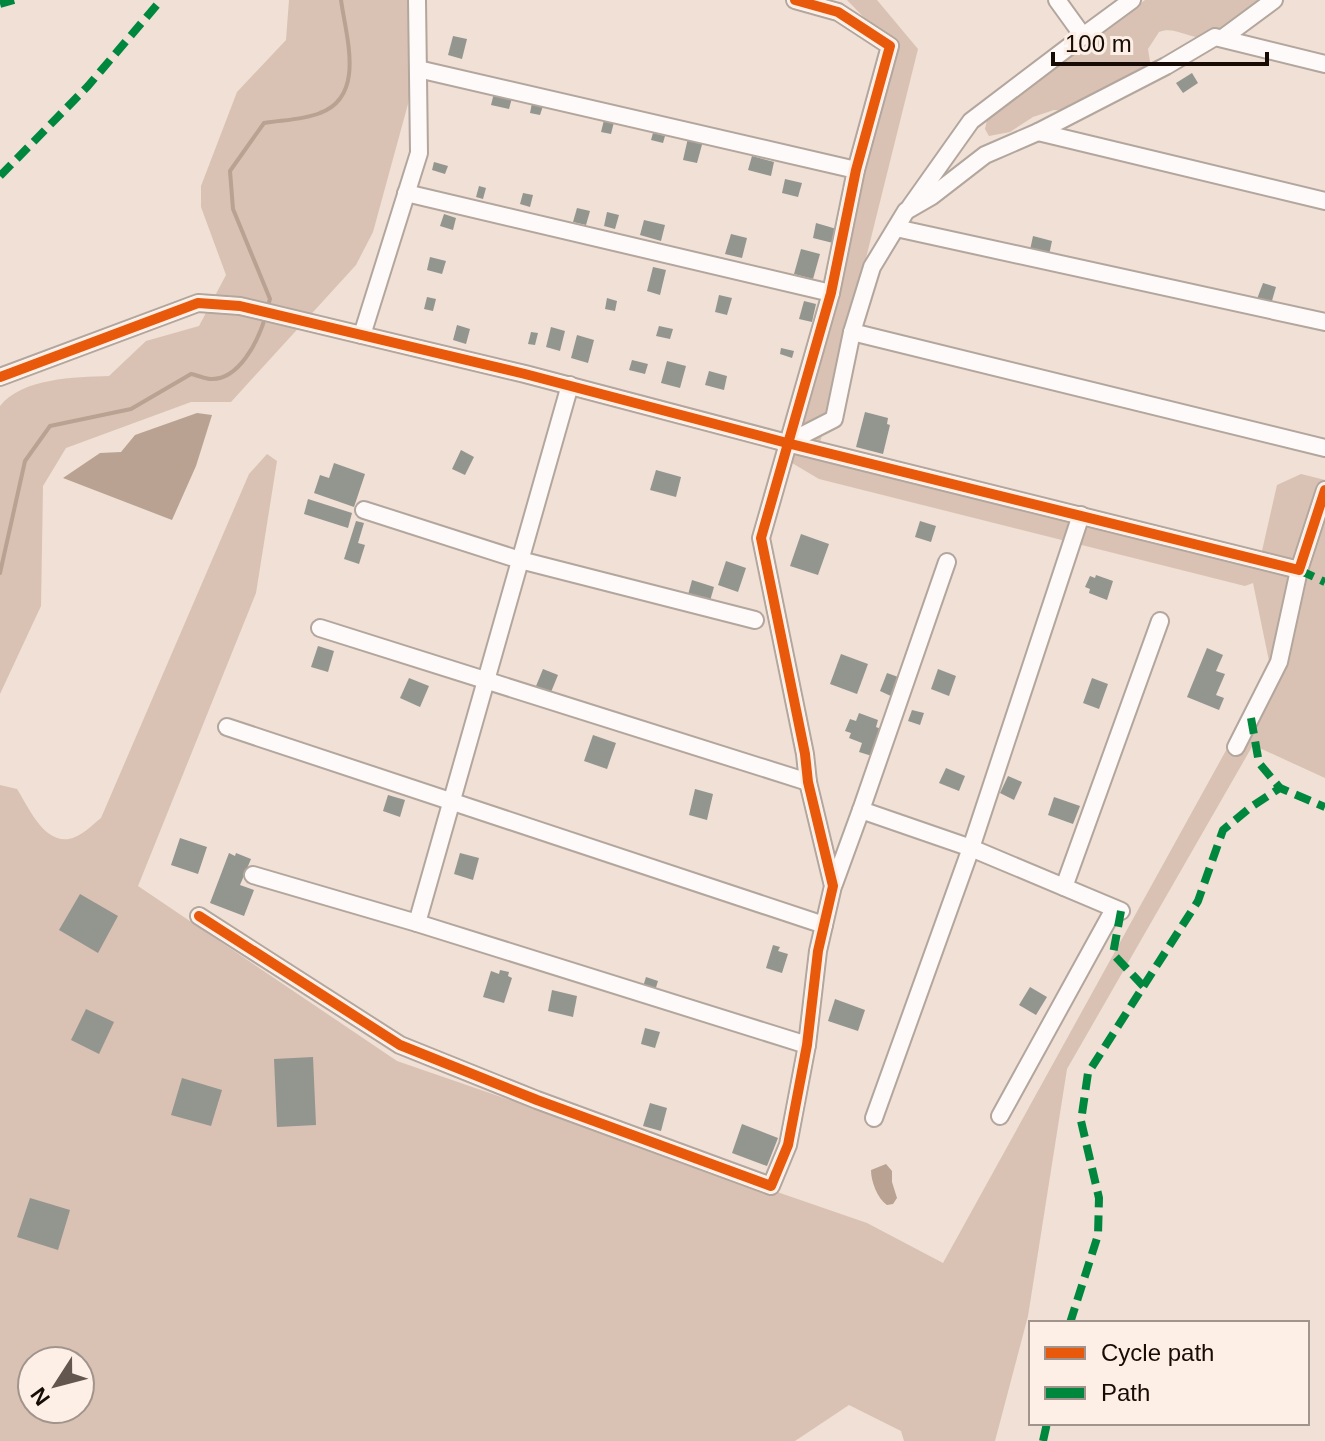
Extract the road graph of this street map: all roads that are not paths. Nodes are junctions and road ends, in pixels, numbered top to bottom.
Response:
1 (417, 0) edge
2 (795, 0) edge
3 (1057, 0) edge
4 (1132, 0) edge
5 (1274, 0) edge
6 (1083, 36) junction
7 (1224, 37) junction
8 (1325, 64) edge
9 (418, 69) junction
10 (1038, 132) junction
11 (856, 170) junction
12 (406, 193) junction
13 (1325, 201) edge
14 (906, 211) junction
15 (896, 228) junction
16 (831, 293) junction
17 (1325, 322) edge
18 (852, 332) junction
19 (362, 335) junction
20 (0, 377) edge
21 (570, 385) junction
22 (787, 443) junction
23 (1325, 448) edge
24 (1325, 490) edge
25 (364, 510) dead end
26 (1081, 515) junction
27 (520, 560) junction
28 (947, 562) dead end
29 (1299, 570) junction
30 (755, 620) dead end
31 (1160, 621) dead end
32 (320, 628) dead end
33 (485, 682) junction
34 (227, 727) dead end
35 (1236, 747) dead end
36 (808, 782) junction
37 (451, 801) junction
38 (861, 810) junction
39 (971, 848) junction
40 (253, 875) dead end
41 (833, 886) junction
42 (1064, 887) junction
43 (199, 916) dead end
44 (417, 923) junction
45 (824, 925) junction
46 (807, 1045) junction
47 (1000, 1116) dead end
48 (874, 1118) dead end

1 - 9 street
2 - 11 street
3 - 6 street
4 - 6 street
5 - 7 street
6 - 14 street
7 - 8 street
7 - 10 street
9 - 11 street
9 - 12 street
10 - 13 street
10 - 14 street
11 - 16 street
12 - 16 street
12 - 19 street
14 - 15 street
15 - 17 street
15 - 18 street
16 - 22 street
18 - 22 street
18 - 23 street
19 - 20 street
19 - 21 street
21 - 22 street
21 - 27 street
22 - 26 street
22 - 36 street
24 - 29 street
25 - 27 street
26 - 29 street
26 - 39 street
27 - 30 street
27 - 33 street
28 - 38 street
29 - 35 street
31 - 42 street
32 - 33 street
33 - 36 street
33 - 37 street
34 - 37 street
36 - 41 street
37 - 44 street
37 - 45 street
38 - 39 street
38 - 41 street
39 - 42 street
39 - 48 street
40 - 44 street
41 - 45 street
42 - 47 street
43 - 46 street
44 - 46 street
45 - 46 street

